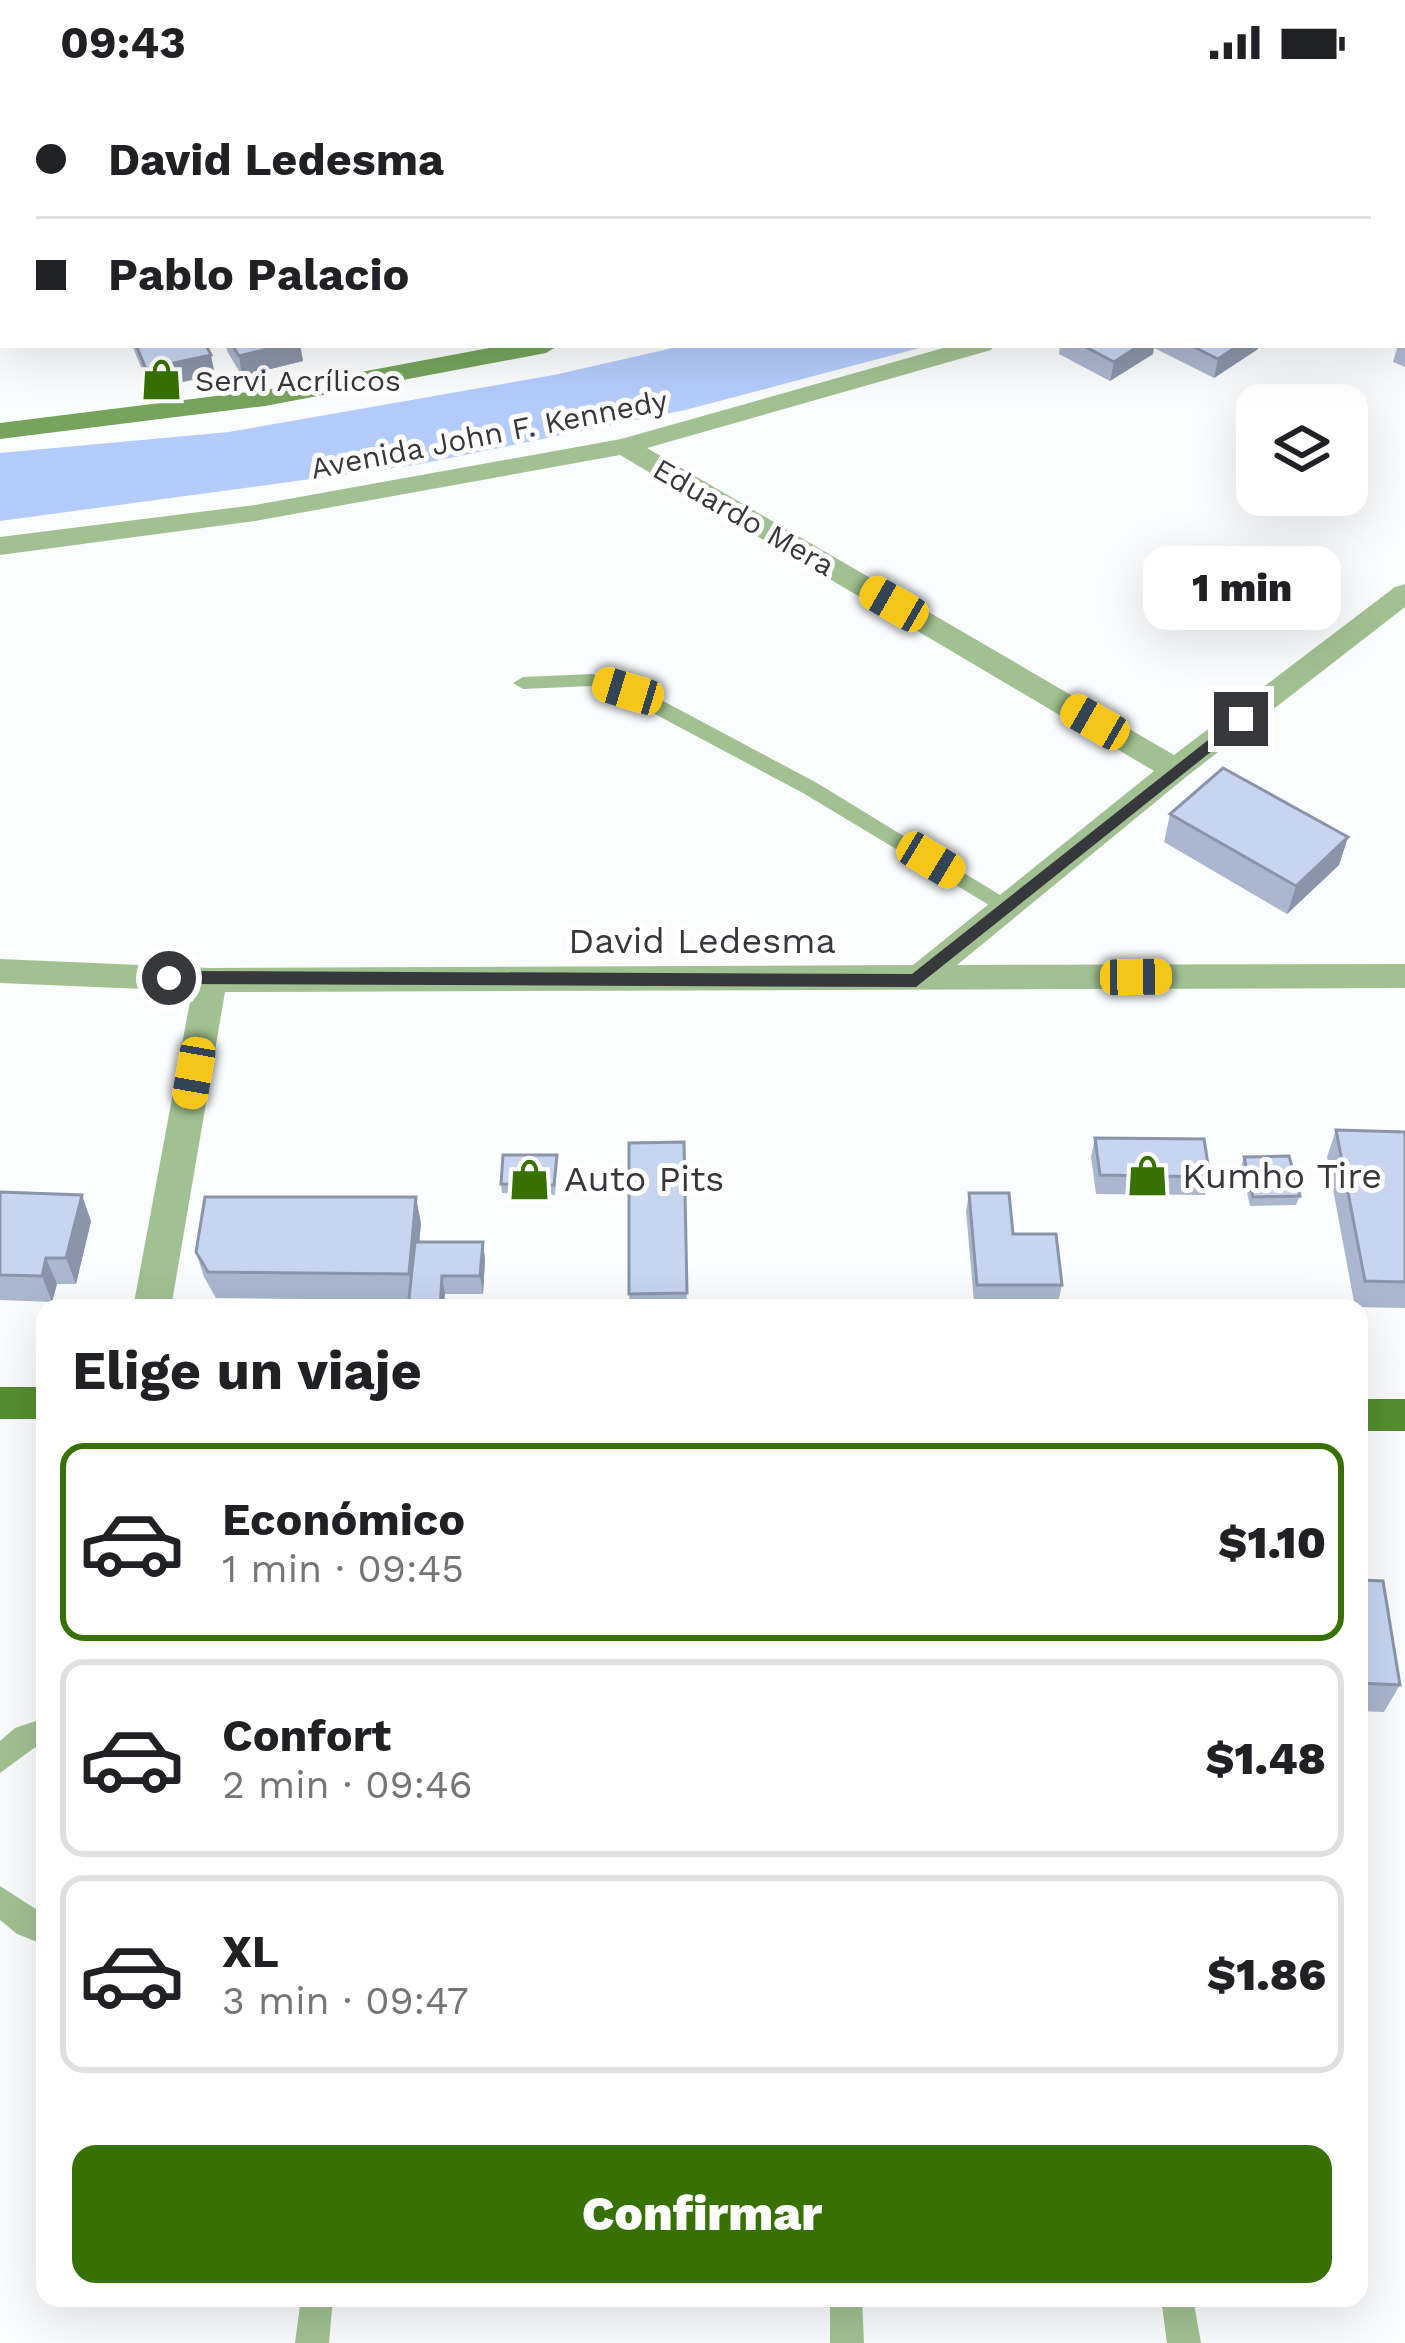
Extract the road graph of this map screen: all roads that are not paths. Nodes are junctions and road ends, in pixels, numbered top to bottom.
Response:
1 (530, 348) edge
2 (971, 348) edge
3 (0, 431) edge
4 (624, 446) junction
5 (0, 546) edge
6 (1405, 592) edge
7 (523, 683) dead end
8 (1175, 770) junction
9 (1007, 906) junction
10 (0, 971) edge
11 (1405, 976) edge
12 (211, 980) junction
13 (916, 981) junction
14 (154, 1299) edge
15 (0, 1403) edge
16 (36, 1403) edge
17 (1368, 1415) edge
18 (1405, 1415) edge
19 (36, 1734) edge
20 (0, 1760) edge
21 (0, 1901) edge
22 (36, 1927) edge
23 (316, 2307) edge
24 (846, 2307) edge
25 (1178, 2307) edge
26 (313, 2343) edge
27 (848, 2343) edge
28 (1184, 2343) edge

1 - 3 main road
2 - 4 street, Avenida John F. Kennedy
4 - 5 street, Avenida John F. Kennedy
4 - 8 street, Eduardo Mera
6 - 8 street
7 - 9 lane
8 - 9 street
9 - 13 street
10 - 12 street, David Ledesma
11 - 13 street, David Ledesma
12 - 13 street, David Ledesma
12 - 14 street
15 - 16 main road
17 - 18 main road
19 - 20 lane
21 - 22 lane
23 - 26 lane
24 - 27 lane
25 - 28 lane

